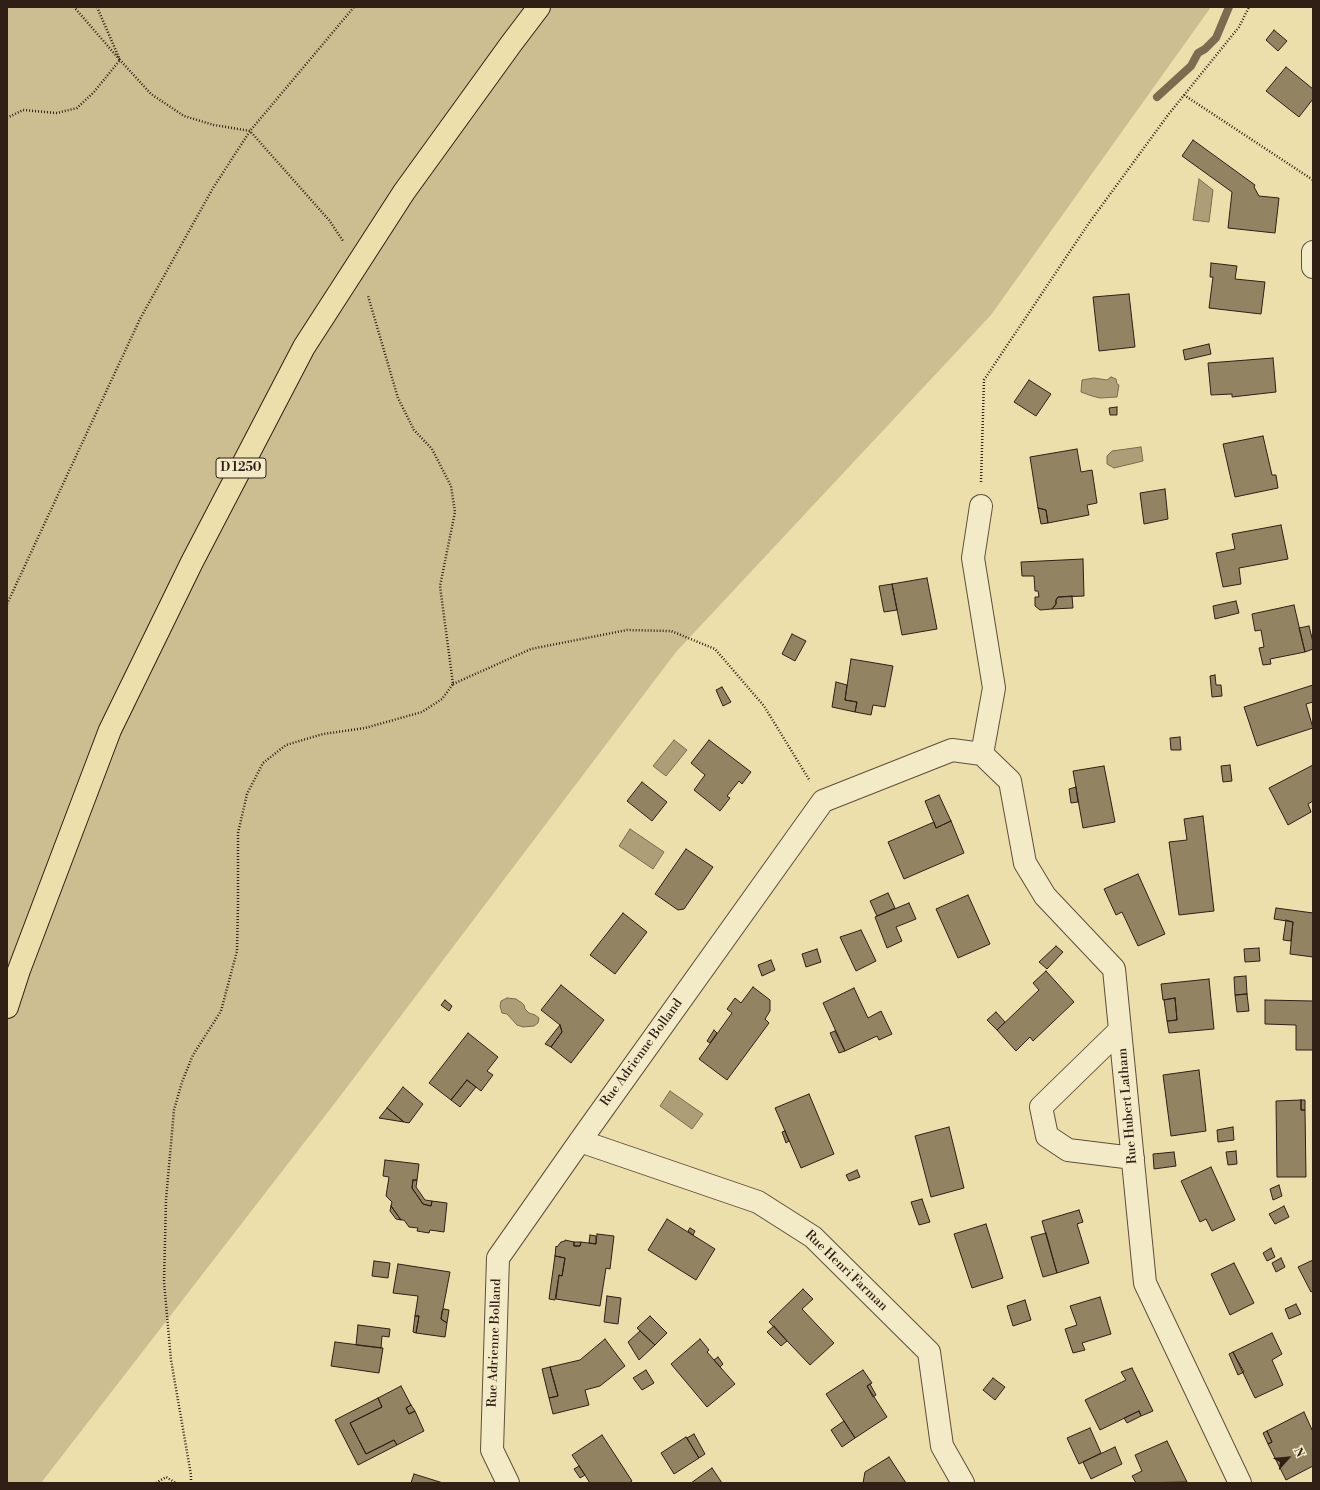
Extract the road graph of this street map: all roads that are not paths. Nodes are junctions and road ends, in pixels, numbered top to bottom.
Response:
1 (540, 7) edge
2 (1313, 252) edge
3 (1313, 267) edge
4 (980, 506) road end
5 (982, 754) junction
6 (7, 1008) edge
7 (1120, 1030) junction
8 (580, 1141) junction
9 (1133, 1158) junction
10 (508, 1483) edge
11 (963, 1483) edge
12 (1240, 1483) edge

1 - 6 main road, D 1250
2 - 3 street
4 - 5 street
5 - 7 street, Rue Hubert Latham
5 - 8 street, Rue Adrienne Bolland
7 - 9 street, Rue Hubert Latham
7 - 9 street
8 - 10 street, Rue Adrienne Bolland
8 - 11 street, Rue Henri Farman
9 - 12 street, Rue Hubert Latham

